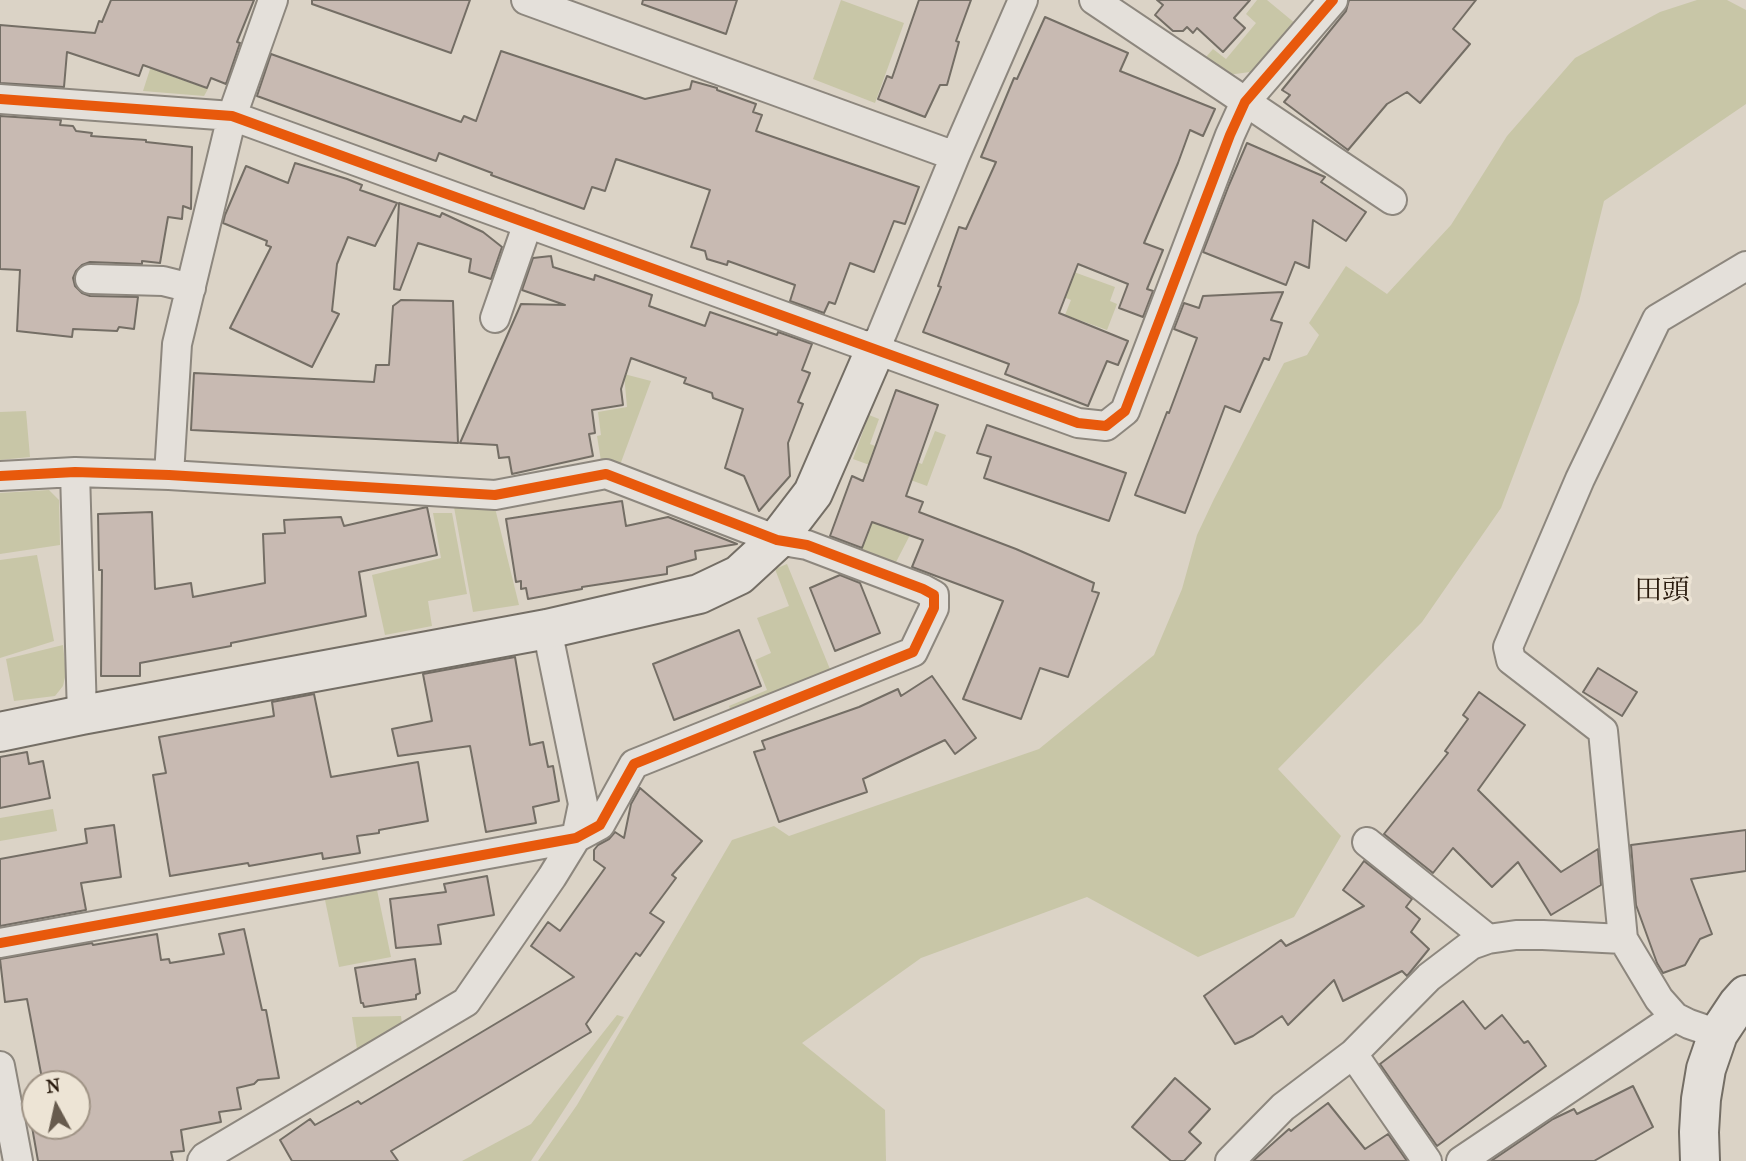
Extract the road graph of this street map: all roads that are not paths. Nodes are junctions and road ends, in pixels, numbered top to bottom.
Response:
1 (273, 0) edge
2 (526, 0) edge
3 (1023, 0) edge
4 (1094, 0) edge
5 (1333, 0) edge
6 (575, 8) edge
7 (0, 99) edge
8 (1245, 102) junction
9 (232, 116) junction
10 (956, 156) junction
11 (1392, 200) dead end
12 (528, 223) junction
13 (1746, 266) edge
14 (90, 279) dead end
15 (191, 288) junction
16 (495, 318) dead end
17 (876, 348) junction
18 (75, 472) junction
19 (169, 475) junction
20 (0, 476) edge
21 (777, 540) junction
22 (547, 629) junction
23 (82, 715) junction
24 (0, 732) edge
25 (576, 838) junction
26 (1367, 842) dead end
27 (1488, 939) junction
28 (1623, 939) junction
29 (0, 943) edge
30 (1746, 995) edge
31 (1675, 1017) junction
32 (1718, 1034) junction
33 (1353, 1054) junction
34 (0, 1066) edge
35 (18, 1161) edge
36 (202, 1161) edge
37 (1230, 1161) edge
38 (1427, 1161) edge
39 (1461, 1161) edge
40 (1700, 1161) edge

1 - 9 street
2 - 6 street
3 - 10 street
4 - 8 street
5 - 8 street
6 - 10 street
7 - 9 street
8 - 11 street
8 - 17 street
9 - 12 street
9 - 15 street
10 - 17 street
12 - 16 street
12 - 17 street
13 - 28 street
14 - 15 street
15 - 19 street
17 - 21 street
18 - 19 street
18 - 20 street
18 - 23 street
19 - 21 street
21 - 22 street
21 - 25 street
22 - 23 street
22 - 25 street
23 - 24 street
25 - 29 street
25 - 36 street
26 - 27 street
27 - 28 street
27 - 33 street
28 - 31 street
30 - 32 street
31 - 32 street
31 - 39 street
32 - 40 street
33 - 37 street
33 - 38 street
34 - 35 street

